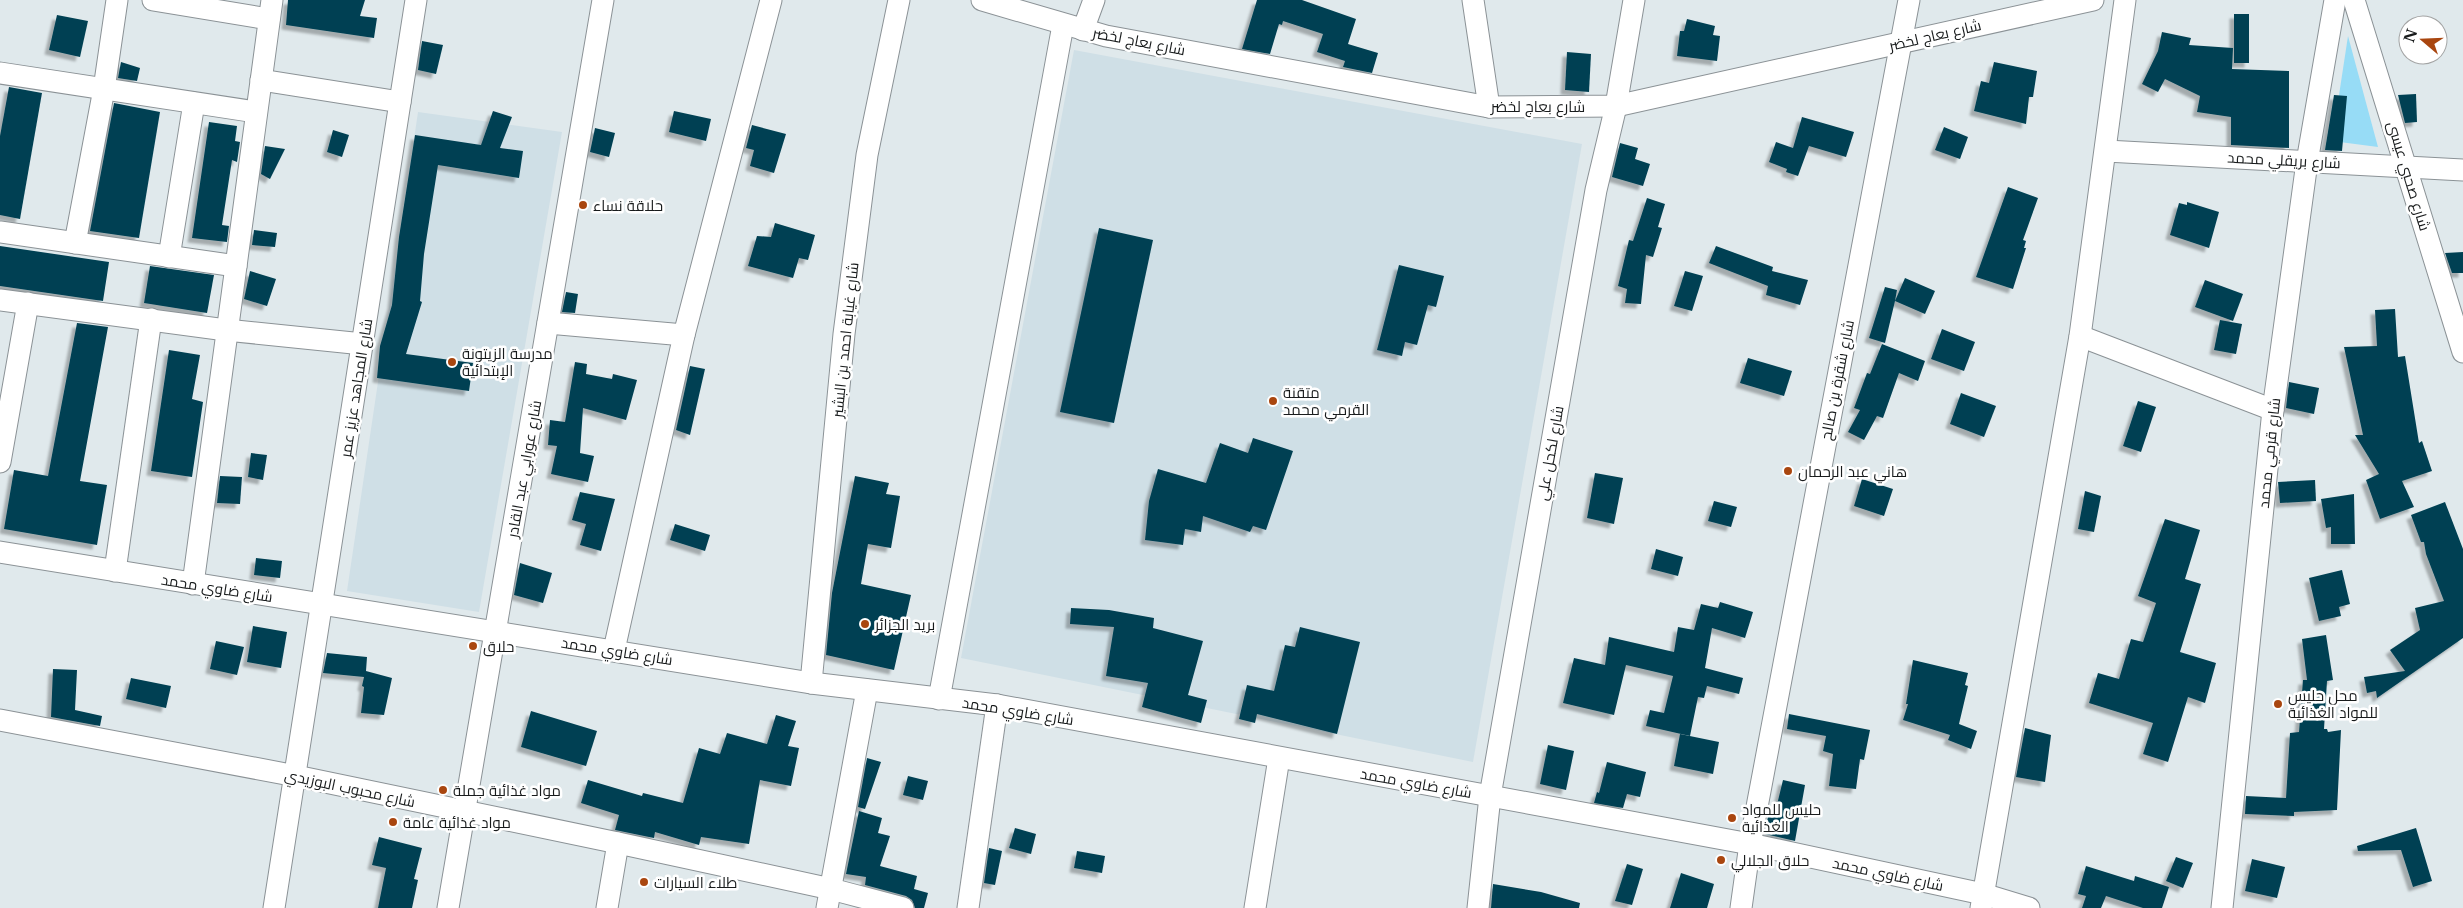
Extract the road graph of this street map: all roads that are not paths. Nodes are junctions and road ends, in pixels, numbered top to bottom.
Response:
1 (117, 0) edge
2 (153, 0) edge
3 (416, 0) edge
4 (603, 0) edge
5 (771, 0) edge
6 (898, 0) edge
7 (982, 0) edge
8 (1094, 0) edge
9 (1473, 0) edge
10 (1634, 0) edge
11 (1909, 0) edge
12 (2093, 0) edge
13 (2124, 0) edge
14 (2335, 0) edge
15 (2354, 0) edge
16 (270, 9) edge
17 (1073, 27) junction
18 (1900, 43) junction
19 (0, 73) edge
20 (261, 80) junction
21 (104, 89) junction
22 (400, 102) junction
23 (194, 103) junction
24 (1616, 106) junction
25 (1489, 107) junction
26 (256, 112) junction
27 (2106, 151) junction
28 (2307, 162) junction
29 (2406, 166) junction
30 (2463, 170) edge
31 (0, 232) edge
32 (75, 243) junction
33 (169, 257) junction
34 (236, 266) junction
35 (0, 300) edge
36 (28, 303) junction
37 (150, 319) junction
38 (548, 323) junction
39 (226, 330) junction
40 (684, 335) junction
41 (2080, 336) junction
42 (363, 344) junction
43 (2463, 352) edge
44 (2273, 410) junction
45 (0, 462) edge
46 (0, 552) edge
47 (115, 571) junction
48 (193, 584) junction
49 (323, 605) junction
50 (496, 631) junction
51 (614, 650) junction
52 (811, 683) junction
53 (867, 690) junction
54 (939, 699) junction
55 (996, 706) junction
56 (1, 725) edge
57 (1280, 758) junction
58 (296, 776) junction
59 (1490, 796) junction
60 (465, 813) junction
61 (618, 843) junction
62 (1750, 844) junction
63 (829, 899) edge
64 (1982, 901) edge
65 (274, 908) edge
66 (448, 908) edge
67 (607, 908) edge
68 (903, 908) edge
69 (968, 908) edge
70 (1255, 908) edge
71 (1478, 908) edge
72 (1741, 908) edge
73 (2028, 908) edge
74 (2222, 908) edge

1 - 21 street
2 - 16 street
3 - 22 street, شارع المجاهد عزيز عمر
4 - 38 street, شارع عورابي عبد القادر
5 - 40 street
6 - 52 street, شارع غيابة احمد بن البشير
7 - 17 street, شارع بعاج لخضر
8 - 17 street
9 - 25 street
10 - 24 street, شارع لكحل علي
11 - 18 street, شارع شقرة بن صالح
12 - 18 street, شارع بعاج لخضر
13 - 27 street
14 - 28 street, شارع قرمي محمد
15 - 29 street, شارع صحبي عيسى
16 - 20 street
17 - 25 street, شارع بعاج لخضر
17 - 54 street
18 - 24 street, شارع بعاج لخضر
18 - 62 street, شارع شقرة بن صالح
19 - 21 street
20 - 22 street
20 - 26 street
21 - 23 street
21 - 32 street
22 - 42 street, شارع المجاهد عزيز عمر
23 - 26 street
23 - 33 street
24 - 25 street, شارع بعاج لخضر
24 - 59 street, شارع لكحل علي
26 - 34 street
27 - 28 street, شارع بريقلي محمد
27 - 41 street
28 - 29 street, شارع بريقلي محمد
28 - 44 street, شارع قرمي محمد
29 - 30 street, شارع بريقلي محمد
29 - 43 street, شارع صحبي عيسى
31 - 32 street
32 - 33 street
33 - 34 street
34 - 39 street
35 - 36 street
36 - 37 street
36 - 45 street
37 - 39 street
37 - 47 street
38 - 40 street
38 - 50 street, شارع عورابي عبد القادر
39 - 42 street
39 - 48 street
40 - 51 street
41 - 44 street
41 - 64 street
42 - 49 street, شارع المجاهد عزيز عمر
44 - 74 street, شارع قرمي محمد
46 - 47 street, شارع ضاوي محمد
47 - 48 street, شارع ضاوي محمد
48 - 49 street, شارع ضاوي محمد
49 - 50 street, شارع ضاوي محمد
49 - 58 street, شارع المجاهد عزيز عمر
50 - 51 street, شارع ضاوي محمد
50 - 60 street, شارع عورابي عبد القادر
51 - 52 street, شارع ضاوي محمد
52 - 53 street, شارع ضاوي محمد
53 - 54 street, شارع ضاوي محمد
53 - 63 street
54 - 55 street, شارع ضاوي محمد
55 - 57 street, شارع ضاوي محمد
55 - 69 street
56 - 58 street, شارع محبوب البوزيدي
57 - 59 street, شارع ضاوي محمد
57 - 70 street
58 - 60 street, شارع محبوب البوزيدي
58 - 65 street, شارع المجاهد عزيز عمر
59 - 62 street, شارع ضاوي محمد
59 - 71 street, شارع لكحل علي
60 - 61 street, شارع محبوب البوزيدي
60 - 66 street, شارع عورابي عبد القادر
61 - 63 street, شارع محبوب البوزيدي
61 - 67 street
62 - 64 street, شارع ضاوي محمد
62 - 72 street, شارع شقرة بن صالح
63 - 68 street, شارع محبوب البوزيدي
64 - 73 street, شارع ضاوي محمد

